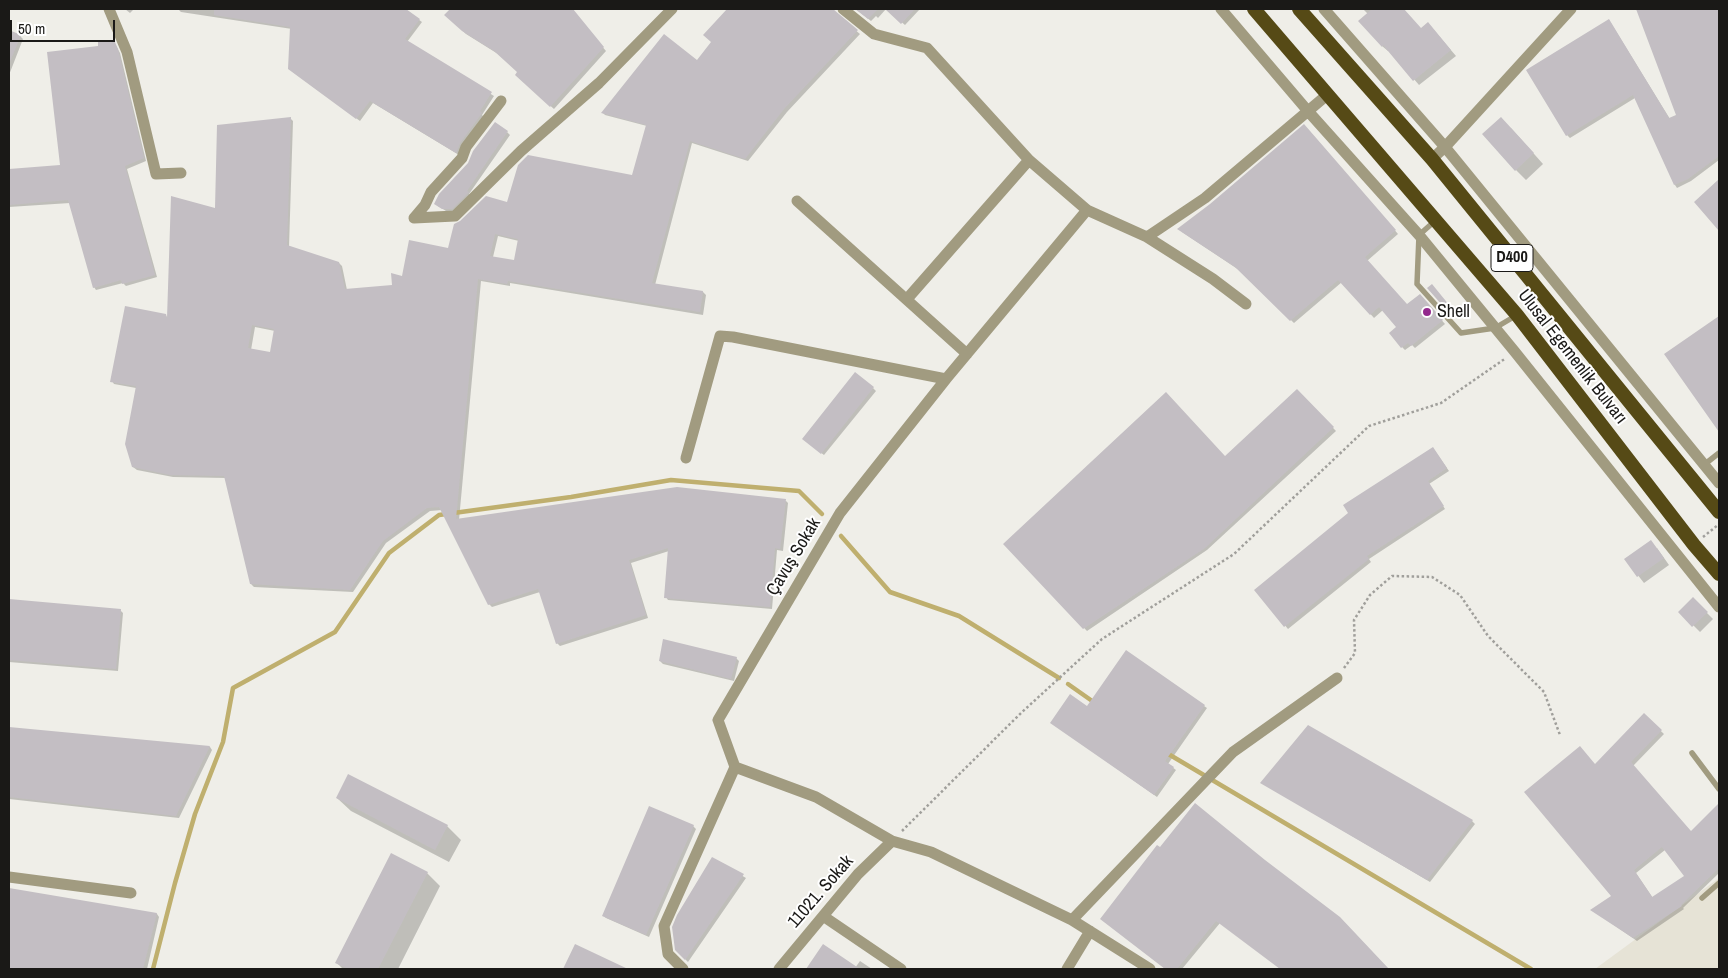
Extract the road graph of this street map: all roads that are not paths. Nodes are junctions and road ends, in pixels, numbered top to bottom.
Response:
1 (109, 9) edge
2 (672, 9) edge
3 (844, 9) edge
4 (1221, 9) edge
5 (1254, 9) edge
6 (1299, 9) edge
7 (1324, 9) edge
8 (1571, 9) edge
9 (1327, 95) junction
10 (501, 101) dead end
11 (1307, 110) junction
12 (1446, 147) junction
13 (1432, 159) junction
14 (1029, 160) junction
15 (181, 173) dead end
16 (796, 201) dead end
17 (1087, 210) junction
18 (1436, 220) junction
19 (1419, 235) junction
20 (1147, 237) junction
21 (907, 300) junction
22 (1246, 304) dead end
23 (1516, 315) junction
24 (1495, 328) junction
25 (966, 354) junction
26 (946, 379) junction
27 (1719, 453) edge
28 (686, 458) dead end
29 (1705, 464) junction
30 (1719, 483) edge
31 (1719, 512) edge
32 (1719, 574) edge
33 (1719, 607) edge
34 (1337, 678) road end
35 (1692, 753) dead end
36 (734, 767) junction
37 (1719, 789) edge
38 (892, 841) junction
39 (9, 877) edge
40 (1719, 883) edge
41 (131, 893) dead end
42 (1702, 898) dead end
43 (823, 916) junction
44 (1072, 920) junction
45 (1090, 931) junction
46 (683, 969) edge
47 (780, 969) edge
48 (901, 969) edge
49 (1066, 969) edge
50 (1150, 969) edge

1 - 15 street
2 - 10 street
3 - 14 street
4 - 11 street
5 - 9 highway, Ulusal Egemenlik Bulvarı / D400
6 - 13 highway, Ulusal Egemenlik Bulvarı / D400
7 - 12 street
8 - 12 street
9 - 11 street
9 - 18 highway, Ulusal Egemenlik Bulvarı / D400
11 - 19 street
11 - 20 street
12 - 13 street
12 - 29 street
13 - 31 highway, Ulusal Egemenlik Bulvarı / D400
14 - 17 street
14 - 21 street
16 - 21 street
17 - 20 street
17 - 25 street, Çavuş Sokak
18 - 19 lane
18 - 23 highway, Ulusal Egemenlik Bulvarı / D400
19 - 24 street
19 - 24 lane
20 - 22 street
21 - 25 street
23 - 24 lane
23 - 32 highway, Ulusal Egemenlik Bulvarı / D400
24 - 33 street
25 - 26 street, Çavuş Sokak
26 - 28 street
26 - 36 street, Çavuş Sokak
27 - 29 lane
29 - 30 street
34 - 44 street
35 - 37 lane
36 - 38 street
36 - 46 street
38 - 43 street, 11021. Sokak
38 - 44 street
39 - 41 street
40 - 42 lane
43 - 47 street, 11021. Sokak
43 - 48 street
44 - 45 street
45 - 49 street
45 - 50 street

